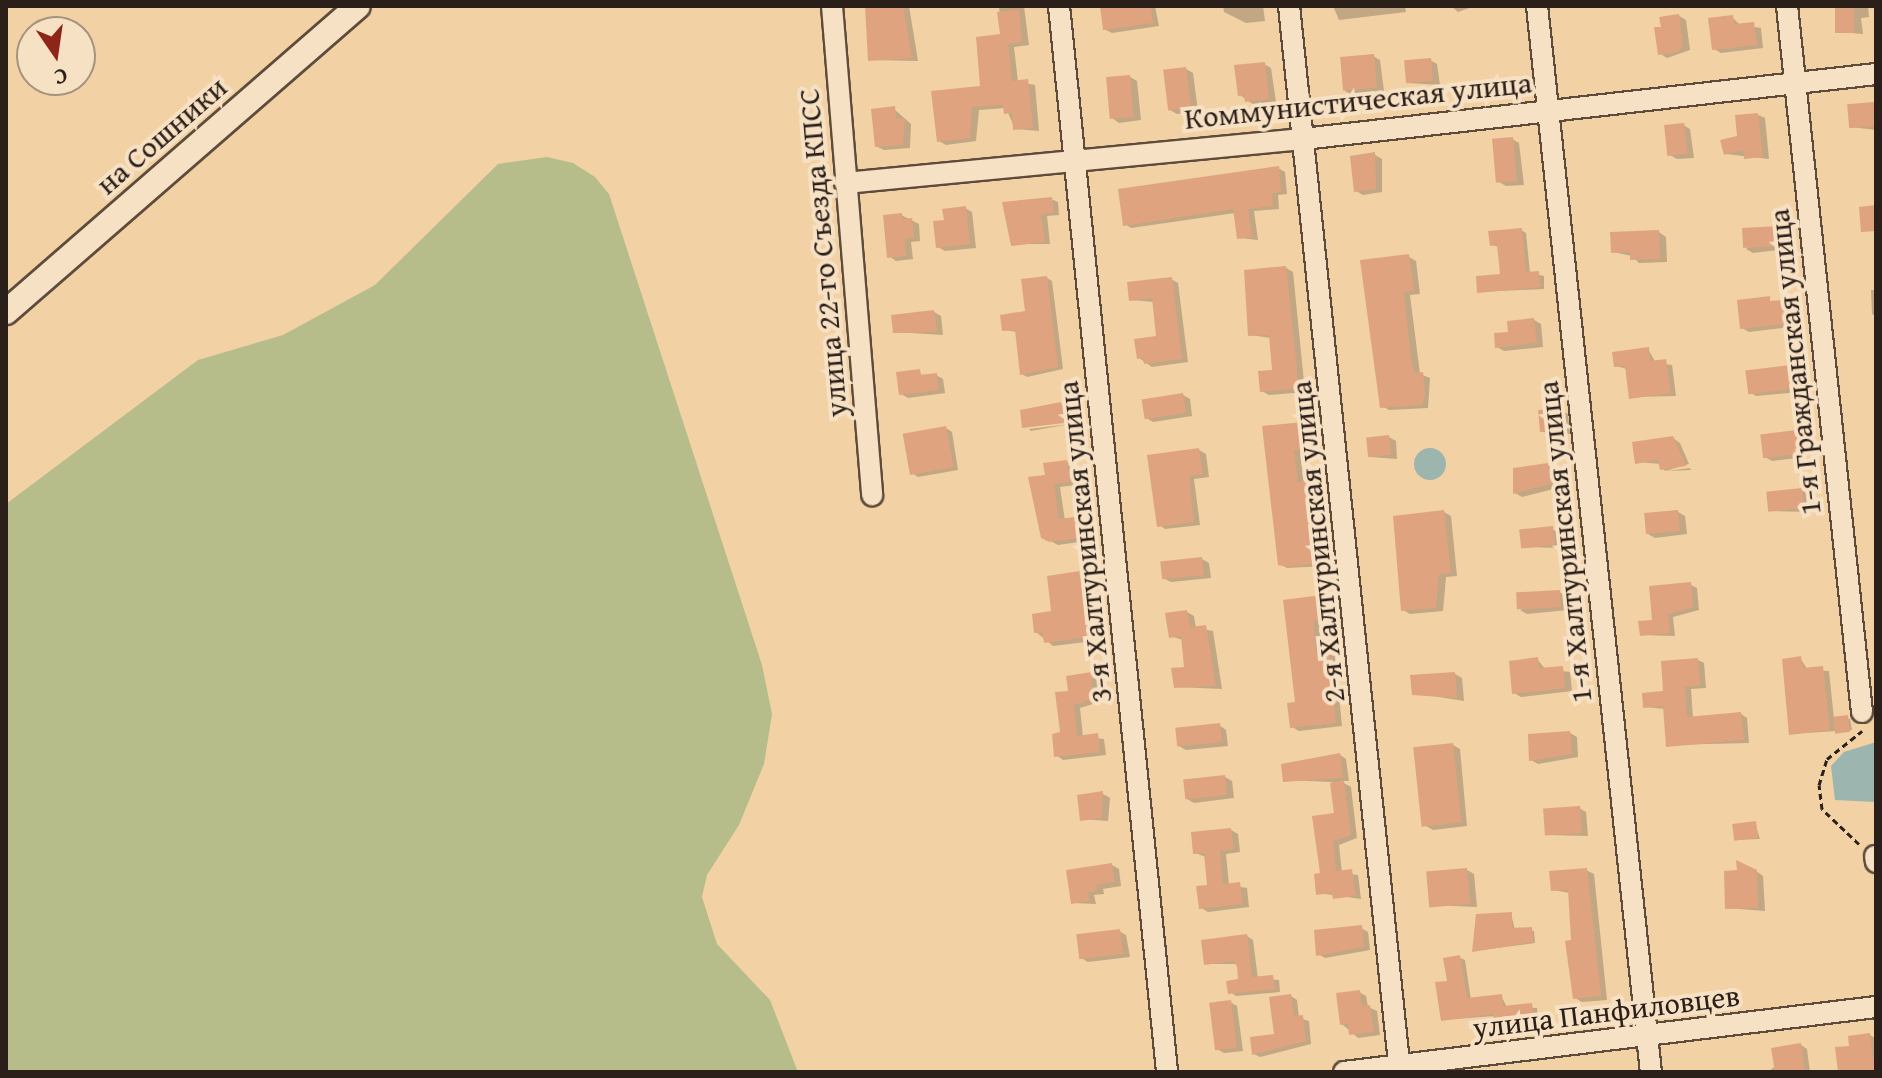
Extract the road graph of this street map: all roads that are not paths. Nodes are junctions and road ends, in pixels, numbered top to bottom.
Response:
1 (358, 6) edge
2 (832, 6) edge
3 (1059, 6) edge
4 (1289, 6) edge
5 (1537, 6) edge
6 (1787, 6) edge
7 (1876, 74) edge
8 (1796, 84) junction
9 (1548, 109) junction
10 (1303, 139) junction
11 (1077, 159) junction
12 (845, 183) junction
13 (6, 312) edge
14 (872, 495) dead end
15 (1862, 712) road end
16 (1876, 1007) edge
17 (1647, 1035) junction
18 (1400, 1070) edge
19 (1167, 1072) edge
20 (1344, 1072) edge
21 (1651, 1072) edge

1 - 13 street, на Сошники
2 - 12 street, улица 22-го Съезда КПСС
3 - 11 street, 3-я Халтуринская улица
4 - 10 street, 2-я Халтуринская улица
5 - 9 street, 1-я Халтуринская улица
6 - 8 street, 1-я Гражданская улица
7 - 8 street, Коммунистическая улица
8 - 9 street, Коммунистическая улица
8 - 15 street, 1-я Гражданская улица
9 - 10 street, Коммунистическая улица
9 - 17 street, 1-я Халтуринская улица
10 - 11 street, Коммунистическая улица
10 - 18 street, 2-я Халтуринская улица
11 - 12 street, Коммунистическая улица
11 - 19 street, 3-я Халтуринская улица
12 - 14 street, улица 22-го Съезда КПСС
16 - 17 street, улица Панфиловцев
17 - 18 street, улица Панфиловцев
17 - 21 street, 1-я Халтуринская улица
18 - 20 street, улица Панфиловцев

